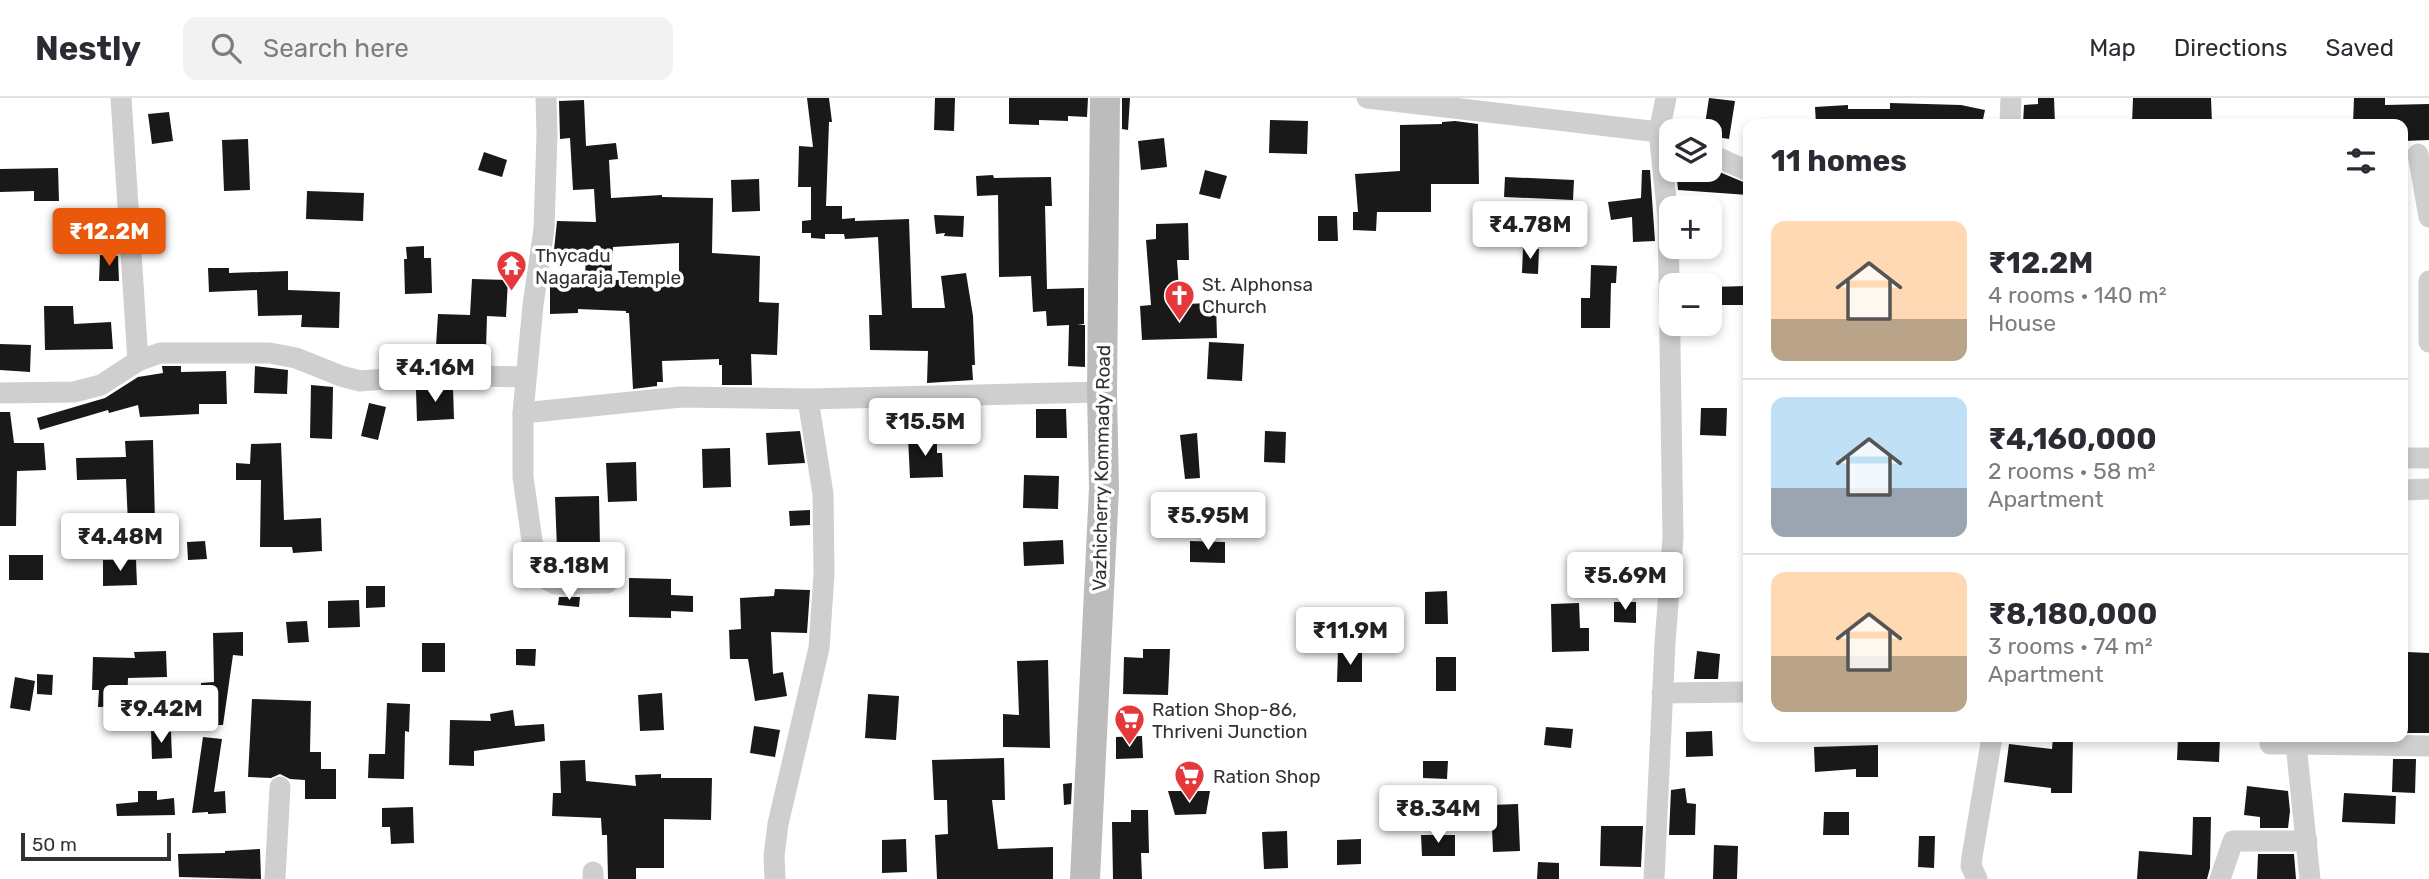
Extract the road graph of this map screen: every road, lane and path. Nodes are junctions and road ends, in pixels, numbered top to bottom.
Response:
1 (121, 98) edge
2 (546, 98) edge
3 (1105, 98) edge
4 (1367, 98) edge
5 (1666, 98) edge
6 (2011, 98) edge
7 (1665, 119) edge
8 (2010, 119) edge
9 (1659, 133) edge
10 (2417, 154) edge
11 (1722, 159) edge
12 (1743, 169) edge
13 (1667, 182) edge
14 (2429, 217) edge
15 (2429, 281) edge
16 (2429, 342) edge
17 (138, 361) junction
18 (526, 376) junction
19 (1102, 391) junction
20 (0, 393) edge
21 (808, 399) junction
22 (523, 413) junction
23 (2408, 458) edge
24 (2429, 458) edge
25 (2429, 489) edge
26 (2408, 490) edge
27 (607, 583) dead end
28 (1743, 692) edge
29 (1662, 693) junction
30 (1991, 742) edge
31 (2270, 742) edge
32 (2295, 744) junction
33 (2429, 746) edge
34 (280, 787) dead end
35 (2307, 841) junction
36 (275, 879) edge
37 (775, 879) edge
38 (1085, 879) edge
39 (1654, 879) edge
40 (1977, 879) edge
41 (2220, 879) edge
42 (2309, 879) edge

1 - 17 street
2 - 18 street
3 - 19 main road, Vazhicherry Kommady Road
4 - 9 street
5 - 7 street
6 - 8 street
10 - 14 street
11 - 12 street
13 - 29 street
15 - 16 street
17 - 18 street
17 - 20 street
18 - 22 street
19 - 21 street
19 - 38 main road, Vazhicherry Kommady Road
21 - 22 street
21 - 37 street
22 - 27 street
23 - 24 street
25 - 26 street
28 - 29 street
29 - 39 street
30 - 40 street
31 - 32 street
32 - 33 street
32 - 35 street
34 - 36 street
35 - 41 street
35 - 42 street

